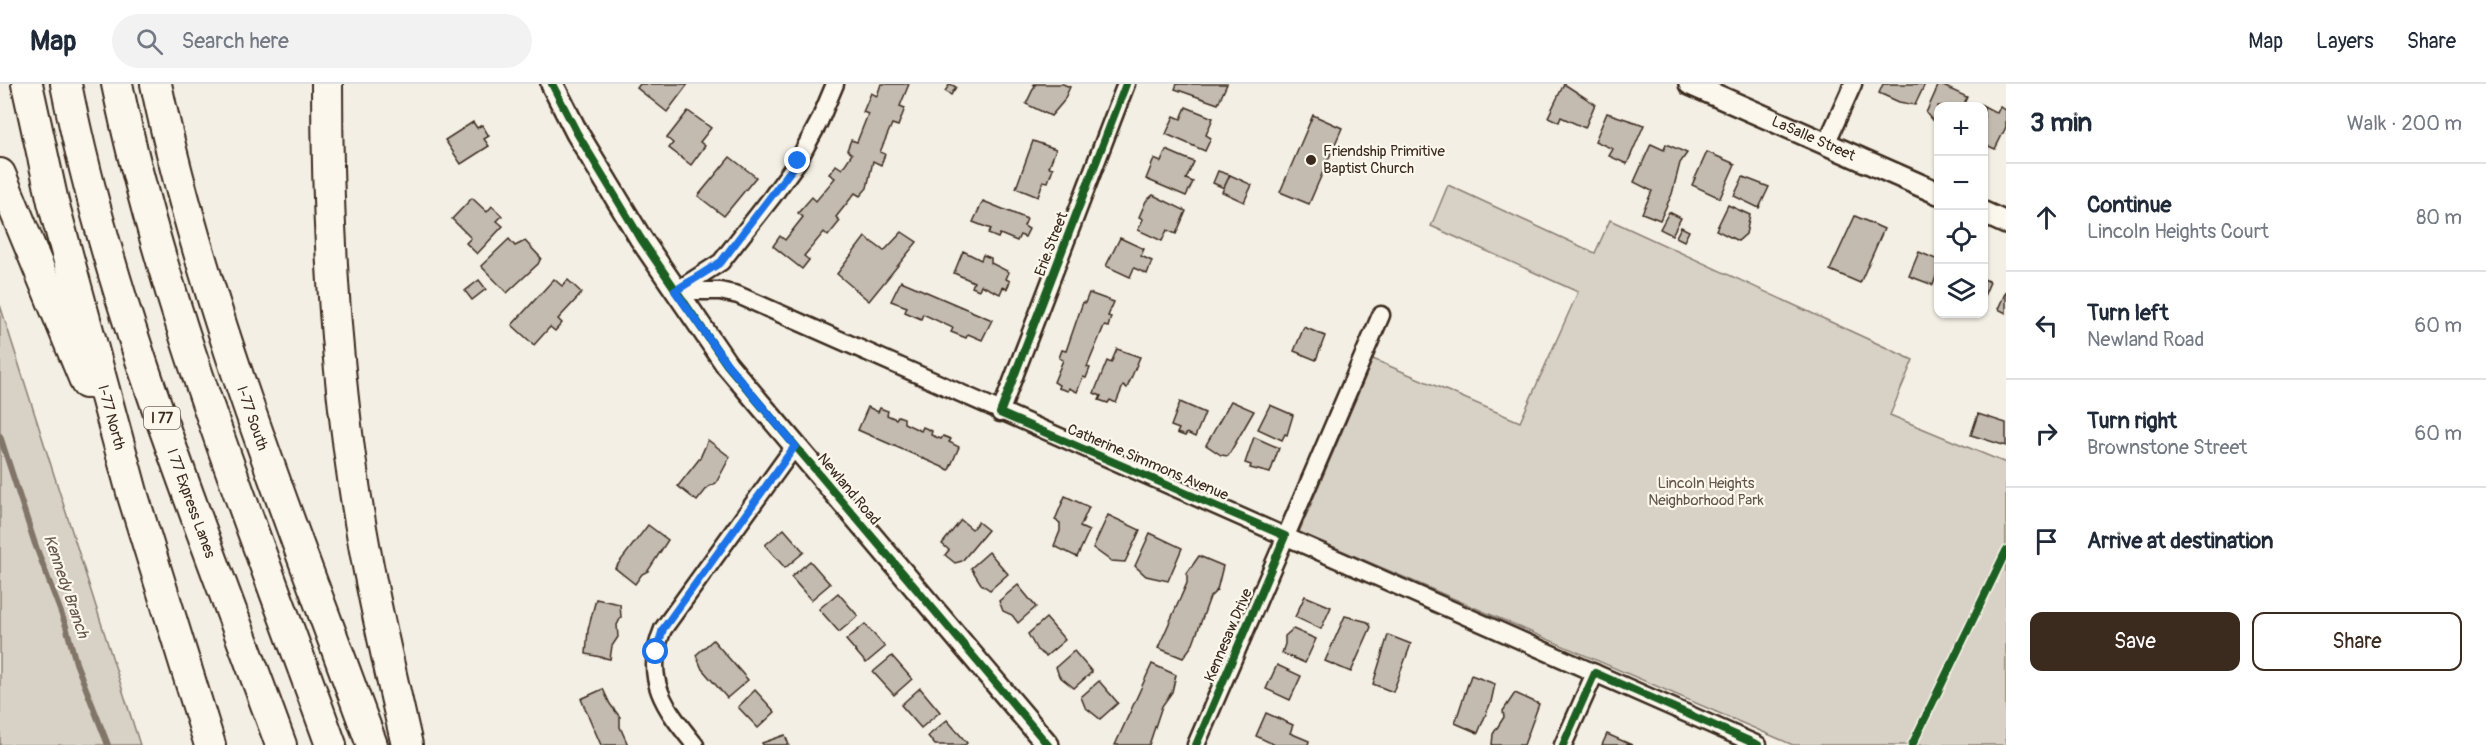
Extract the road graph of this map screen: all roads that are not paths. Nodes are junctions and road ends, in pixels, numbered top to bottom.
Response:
1 (27, 84) edge
2 (66, 84) edge
3 (117, 84) edge
4 (156, 84) edge
5 (327, 84) edge
6 (552, 84) edge
7 (835, 84) edge
8 (1126, 84) edge
9 (1690, 84) edge
10 (1852, 84) edge
11 (1826, 144) junction
12 (0, 174) edge
13 (1934, 191) edge
14 (1988, 215) edge
15 (2006, 223) edge
16 (675, 291) junction
17 (1381, 315) dead end
18 (1000, 413) junction
19 (795, 446) junction
20 (133, 496) junction
21 (1285, 536) junction
22 (1595, 673) junction
23 (210, 745) edge
24 (281, 745) edge
25 (331, 745) edge
26 (372, 745) edge
27 (407, 745) edge
28 (695, 745) edge
29 (1048, 745) edge
30 (1196, 745) edge
31 (1563, 745) edge
32 (1758, 745) edge

1 - 20 highway, I-77 North
2 - 24 highway, I 77 Express Lanes / I 77
3 - 25 highway
4 - 26 highway, I-77 South
5 - 27 highway
6 - 16 street, Newland Road
7 - 16 street
8 - 18 street, Erie Street
9 - 11 street, LaSalle Street
10 - 11 street
11 - 13 street, LaSalle Street
12 - 20 highway
14 - 15 street
16 - 18 street, Catherine Simmons Avenue
16 - 19 street, Newland Road
17 - 21 street, Kennesaw Drive
18 - 21 street, Catherine Simmons Avenue
19 - 28 street
19 - 29 street, Newland Road
20 - 23 highway, I-77 North
21 - 22 street, Catherine Simmons Avenue
21 - 30 street, Kennesaw Drive
22 - 31 street
22 - 32 street, Catherine Simmons Avenue

